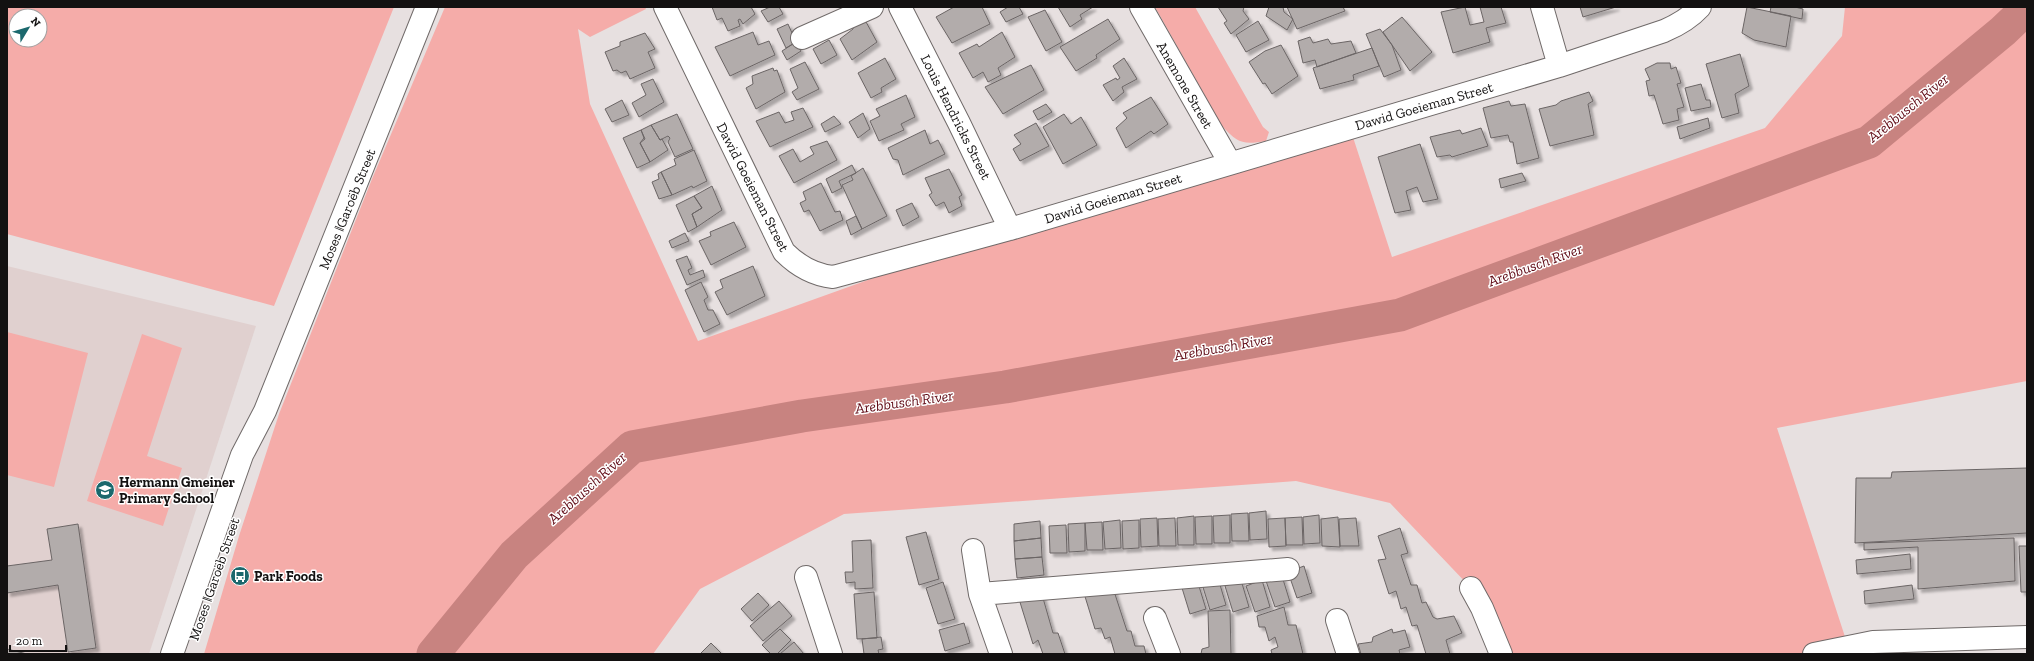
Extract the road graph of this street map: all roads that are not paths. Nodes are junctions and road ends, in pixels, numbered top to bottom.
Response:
1 (427, 7) edge
2 (665, 7) edge
3 (872, 7) edge
4 (900, 7) edge
5 (1141, 7) edge
6 (1542, 7) edge
7 (1700, 7) edge
8 (802, 38) dead end
9 (1559, 66) junction
10 (1230, 163) junction
11 (1010, 229) junction
12 (265, 411) junction
13 (973, 550) dead end
14 (1288, 569) dead end
15 (806, 577) dead end
16 (1471, 588) dead end
17 (980, 594) junction
18 (1155, 618) dead end
19 (1337, 620) dead end
20 (2027, 637) edge
21 (172, 654) edge
22 (188, 654) edge
23 (831, 654) edge
24 (1001, 654) edge
25 (1168, 654) edge
26 (1348, 654) edge
27 (1501, 654) edge
28 (1814, 654) edge

1 - 12 street, Moses ǁGaroëb Street
2 - 11 street, Dawid Goeieman Street
3 - 8 street
4 - 11 street, Louis Hendricks Street
5 - 10 street, Anemone Street
6 - 9 street
7 - 9 street, Dawid Goeieman Street
9 - 10 street, Dawid Goeieman Street
10 - 11 street, Dawid Goeieman Street
12 - 21 street, Moses ǁGaroëb Street
12 - 22 street, Moses ǁGaroëb Street
13 - 17 street
14 - 17 street
15 - 23 street
16 - 27 street
17 - 24 street
18 - 25 street
19 - 26 street
20 - 28 street

